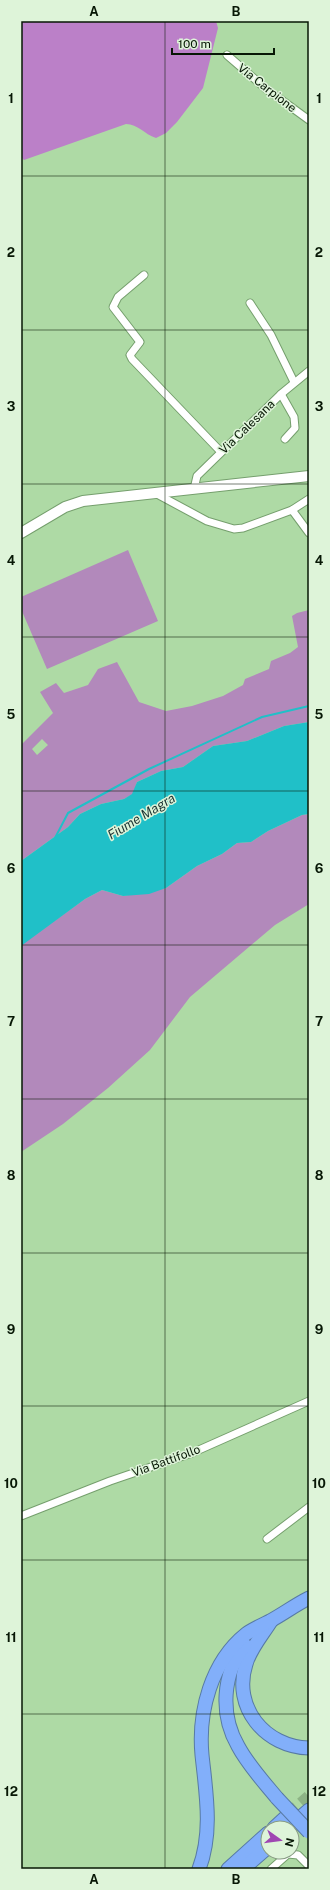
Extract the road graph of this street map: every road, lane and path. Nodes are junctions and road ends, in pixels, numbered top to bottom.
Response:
1 (227, 54) dead end
2 (309, 120) edge
3 (144, 276) dead end
4 (250, 303) dead end
5 (309, 371) edge
6 (294, 382) junction
7 (281, 394) junction
8 (285, 439) dead end
9 (221, 452) junction
10 (309, 476) edge
11 (194, 489) junction
12 (155, 493) junction
13 (309, 499) edge
14 (292, 510) junction
15 (21, 532) edge
16 (309, 533) edge
17 (309, 1401) edge
18 (309, 1507) edge
19 (21, 1516) edge
20 (267, 1539) dead end
21 (309, 1598) edge
22 (271, 1621) junction
23 (309, 1748) edge
24 (309, 1832) edge
25 (260, 1840) edge
26 (260, 1853) edge
27 (309, 1866) edge
28 (199, 1869) edge
29 (228, 1869) edge
30 (243, 1869) edge
31 (271, 1869) edge

1 - 2 street, Via Carpione
3 - 9 street
4 - 6 street
5 - 6 street, Via Calesana
6 - 7 street, Via Calesana
7 - 8 street
7 - 9 street, Via Calesana
9 - 11 street, Via Calesana
10 - 11 main road
11 - 12 main road
12 - 14 street
12 - 15 main road
13 - 14 street
14 - 16 street
17 - 19 street, Via Battifollo
18 - 20 street
21 - 22 highway
22 - 23 highway
22 - 24 highway, bridge
22 - 28 highway
25 - 29 highway
26 - 30 highway
27 - 31 street

